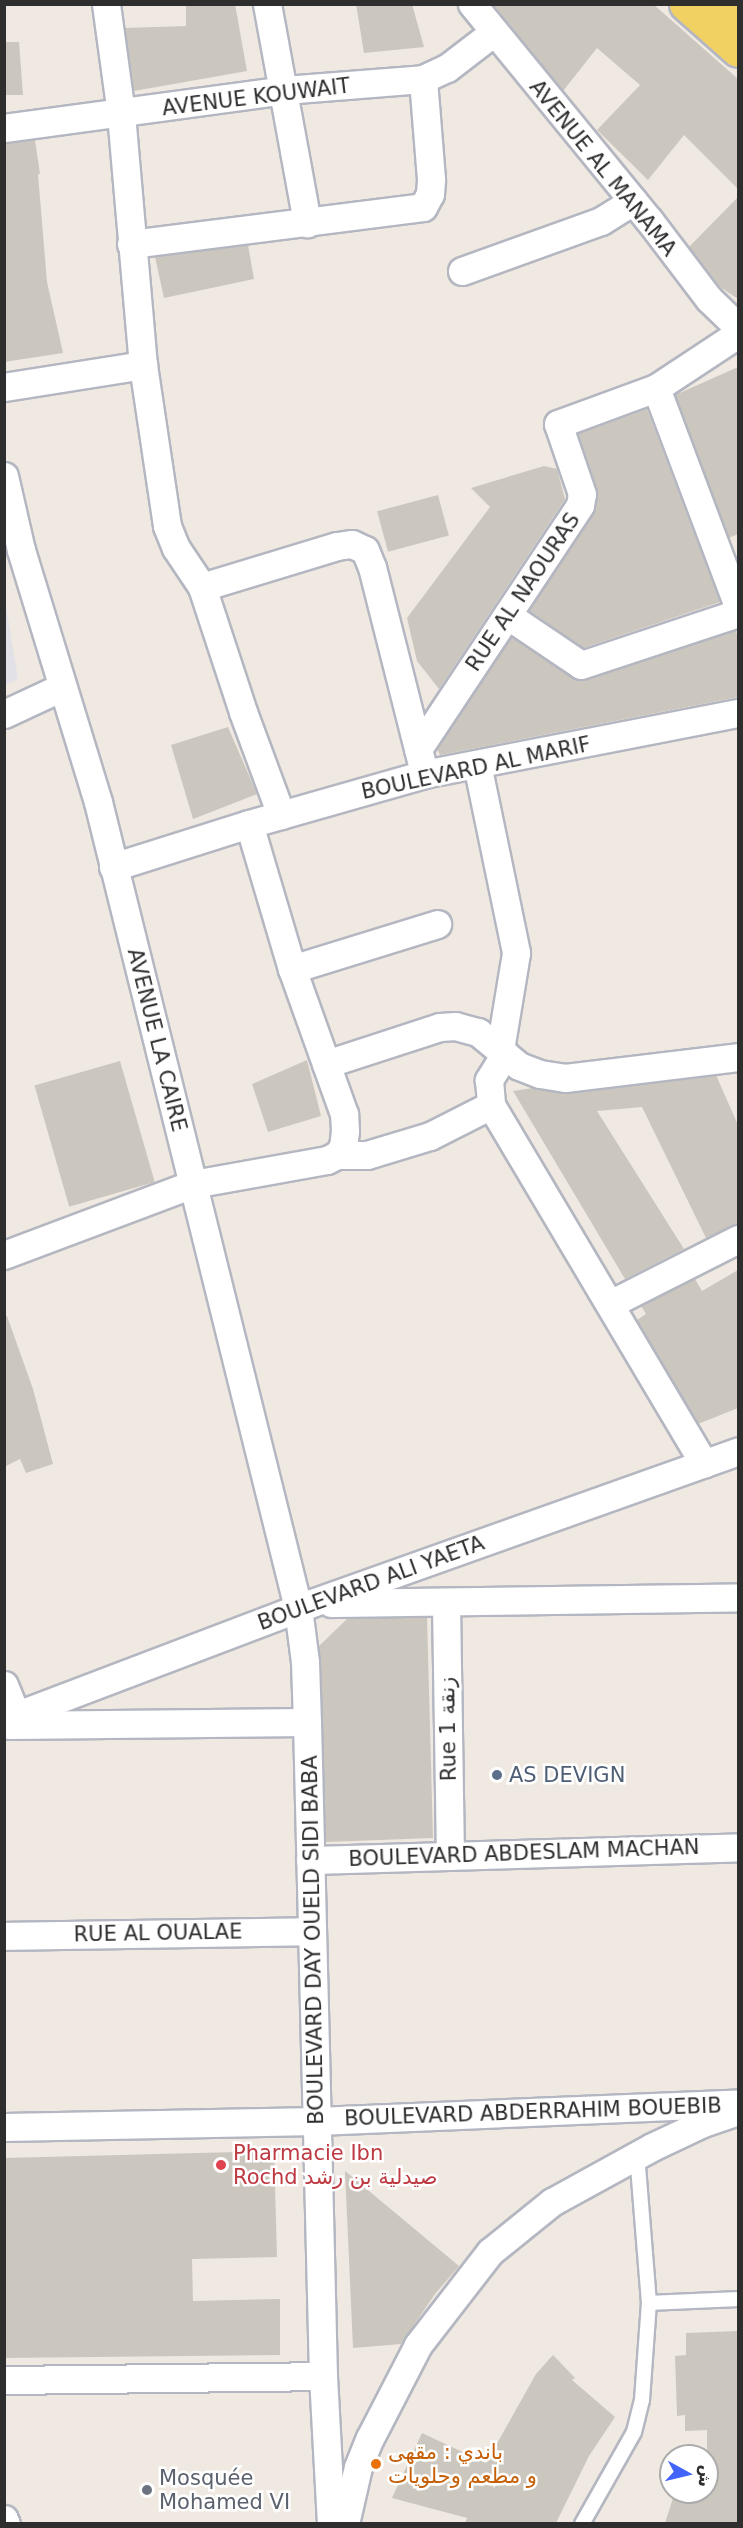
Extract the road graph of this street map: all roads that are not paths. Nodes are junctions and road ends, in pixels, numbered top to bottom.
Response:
1 (106, 4) edge
2 (267, 4) edge
3 (472, 4) edge
4 (686, 4) edge
5 (728, 4) edge
6 (738, 14) edge
7 (494, 32) junction
8 (738, 50) edge
9 (423, 79) junction
10 (284, 90) junction
11 (121, 114) junction
12 (4, 128) edge
13 (633, 201) junction
14 (307, 223) junction
15 (131, 244) junction
16 (462, 271) dead end
17 (738, 327) edge
18 (738, 334) edge
19 (143, 365) junction
20 (4, 387) edge
21 (656, 388) junction
22 (4, 476) edge
23 (202, 587) junction
24 (738, 606) edge
25 (738, 613) edge
26 (507, 615) junction
27 (62, 687) junction
28 (738, 713) edge
29 (4, 714) edge
30 (421, 762) junction
31 (477, 764) junction
32 (281, 815) junction
33 (249, 824) junction
34 (114, 867) junction
35 (437, 924) dead end
36 (292, 969) junction
37 (502, 1052) junction
38 (738, 1057) edge
39 (326, 1064) junction
40 (491, 1106) junction
41 (337, 1155) junction
42 (193, 1184) junction
43 (738, 1239) edge
44 (4, 1255) edge
45 (610, 1304) junction
46 (738, 1451) edge
47 (704, 1464) junction
48 (738, 1597) edge
49 (446, 1603) junction
50 (305, 1606) junction
51 (4, 1685) edge
52 (8, 1720) edge
53 (308, 1722) junction
54 (738, 1847) edge
55 (450, 1856) junction
56 (310, 1860) junction
57 (312, 1931) junction
58 (4, 1936) edge
59 (738, 2103) edge
60 (738, 2110) edge
61 (317, 2121) junction
62 (4, 2127) edge
63 (637, 2155) junction
64 (738, 2299) edge
65 (649, 2303) junction
66 (323, 2376) junction
67 (4, 2380) edge
68 (331, 2523) edge
69 (345, 2523) edge
70 (582, 2523) edge

1 - 11 street
2 - 10 street
3 - 7 street, AVENUE AL MANAMA
4 - 8 main road
5 - 6 main road
7 - 9 street, AVENUE KOUWAIT
7 - 13 street, AVENUE AL MANAMA
9 - 10 street, AVENUE KOUWAIT
9 - 14 street
10 - 11 street, AVENUE KOUWAIT
10 - 14 street
11 - 12 street, AVENUE KOUWAIT
11 - 15 street
13 - 16 street
13 - 17 street, AVENUE AL MANAMA
14 - 15 street
15 - 19 street
18 - 21 street
19 - 20 street
19 - 23 street
21 - 24 street
21 - 26 street, RUE AL NAOURAS
22 - 27 street, AVENUE LA CAIRE
23 - 30 street
23 - 32 street
25 - 26 street
26 - 30 street, RUE AL NAOURAS
27 - 29 street
27 - 34 street, AVENUE LA CAIRE
28 - 31 street, BOULEVARD AL MARIF
30 - 31 street, BOULEVARD AL MARIF
30 - 32 street, BOULEVARD AL MARIF
31 - 37 street
32 - 33 street, BOULEVARD AL MARIF
33 - 34 street, BOULEVARD AL MARIF
33 - 36 street
34 - 42 street, AVENUE LA CAIRE
35 - 36 street
36 - 39 street
37 - 38 street
37 - 39 street
37 - 40 street
39 - 41 street
40 - 41 street
40 - 45 street
41 - 42 street
42 - 44 street
42 - 50 street, AVENUE LA CAIRE
43 - 45 street
45 - 47 street
46 - 47 street, BOULEVARD ALI YAETA
47 - 50 street, BOULEVARD ALI YAETA
48 - 49 street
49 - 50 street
49 - 55 street, Rue 1 زنقة
50 - 52 street, BOULEVARD ALI YAETA
50 - 53 street, BOULEVARD DAY OUELD SIDI BABA
51 - 52 street
52 - 53 street
53 - 56 street, BOULEVARD DAY OUELD SIDI BABA
54 - 55 street, BOULEVARD ABDESLAM MACHAN
55 - 56 street, BOULEVARD ABDESLAM MACHAN
56 - 57 street, BOULEVARD DAY OUELD SIDI BABA
57 - 58 street, RUE AL OUALAE
57 - 61 street, BOULEVARD DAY OUELD SIDI BABA
59 - 61 street, BOULEVARD ABDERRAHIM BOUEBIB
60 - 63 street
61 - 62 street, BOULEVARD ABDERRAHIM BOUEBIB
61 - 66 street, BOULEVARD DAY OUELD SIDI BABA
63 - 65 lane
63 - 69 street
64 - 65 lane
65 - 70 lane
66 - 67 street
66 - 68 street, BOULEVARD DAY OUELD SIDI BABA

